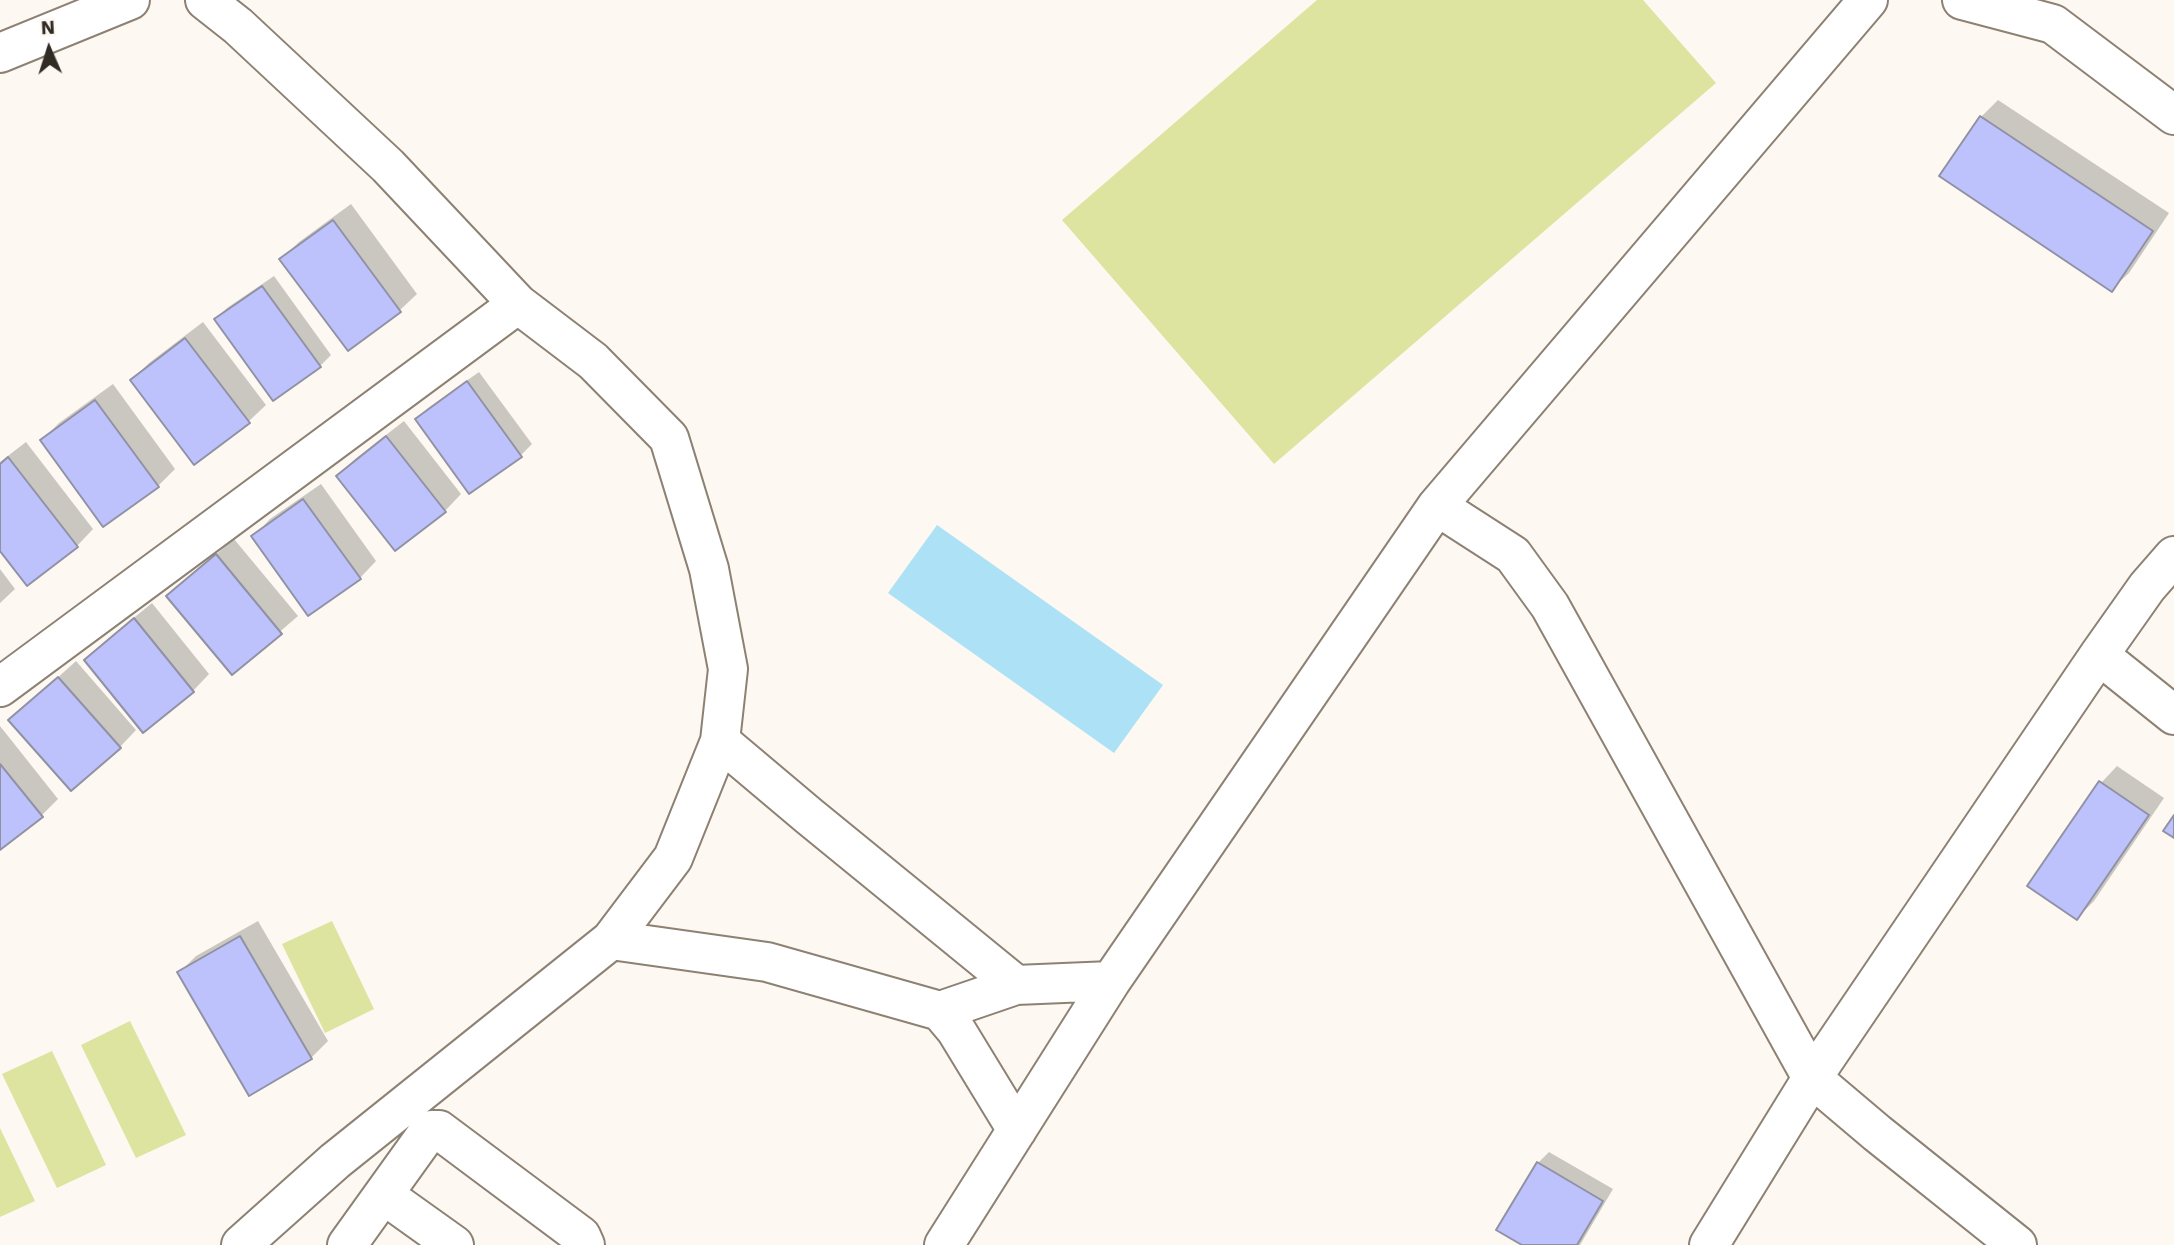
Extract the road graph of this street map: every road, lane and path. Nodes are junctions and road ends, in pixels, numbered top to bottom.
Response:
1 (130, 0) edge
2 (205, 0) edge
3 (1868, 0) edge
4 (1962, 0) edge
5 (2051, 12) edge
6 (0, 53) edge
7 (2174, 115) edge
8 (518, 304) junction
9 (1437, 506) junction
10 (2174, 556) edge
11 (2099, 655) junction
12 (0, 687) edge
13 (2174, 715) edge
14 (720, 741) junction
15 (611, 940) junction
16 (1111, 981) junction
17 (1016, 985) junction
18 (940, 1011) junction
19 (1812, 1078) junction
20 (1017, 1130) junction
21 (384, 1195) junction
22 (241, 1245) edge
23 (347, 1245) edge
24 (454, 1245) edge
25 (585, 1245) edge
26 (944, 1245) edge
27 (1709, 1245) edge
28 (2017, 1245) edge

1 - 6 street
2 - 8 street
3 - 9 street
4 - 5 street
5 - 7 street
8 - 12 street
8 - 14 street
9 - 16 street
9 - 19 street
10 - 11 street
11 - 13 street
11 - 19 street
14 - 15 street
14 - 17 street
15 - 18 street
15 - 22 street
16 - 17 street
16 - 20 street
17 - 18 street
18 - 20 street
19 - 27 street
19 - 28 street
20 - 26 street
21 - 23 street
21 - 24 street
21 - 25 street

